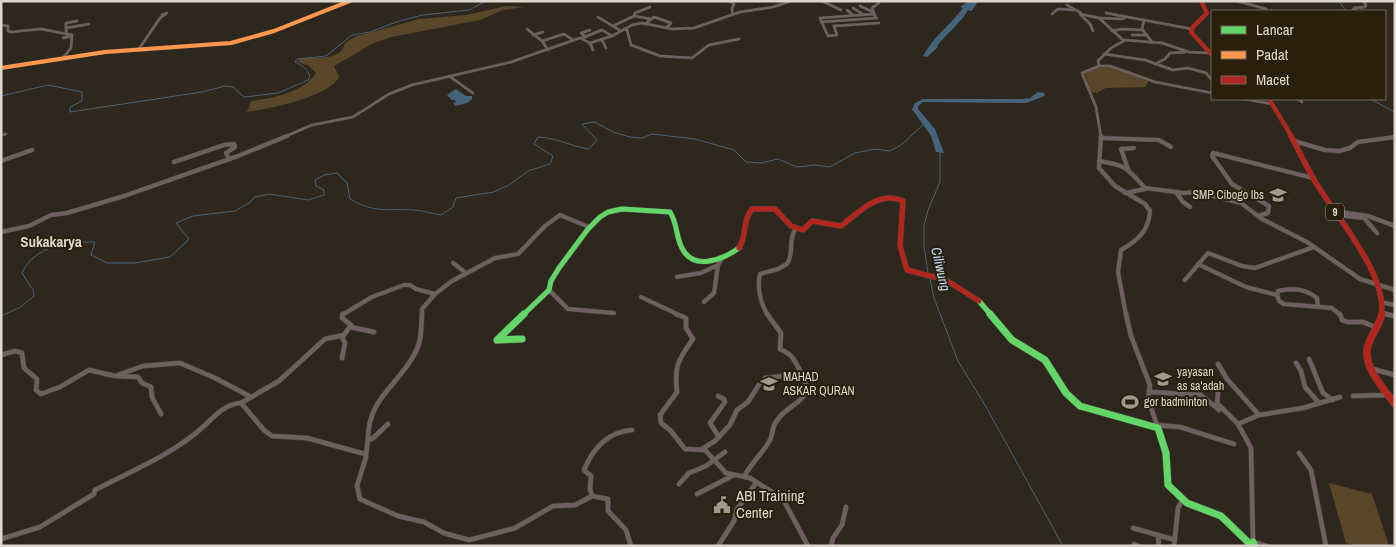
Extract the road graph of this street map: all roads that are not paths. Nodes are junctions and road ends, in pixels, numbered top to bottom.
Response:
1 (350, 1) edge
2 (729, 1) edge
3 (791, 1) edge
4 (822, 1) edge
5 (875, 1) edge
6 (1201, 1) edge
7 (1237, 1) edge
8 (1363, 1) edge
9 (1067, 5) dead end
10 (860, 6) dead end
11 (650, 7) dead end
12 (853, 8) dead end
13 (1266, 9) dead end
14 (841, 10) dead end
15 (847, 10) dead end
16 (1074, 10) junction
17 (1261, 10) edge
18 (1353, 10) edge
19 (837, 12) dead end
20 (1106, 12) dead end
21 (874, 13) junction
22 (1081, 13) junction
23 (1052, 14) dead end
24 (1210, 14) edge
25 (162, 15) dead end
26 (733, 15) junction
27 (853, 15) junction
28 (864, 15) junction
29 (635, 16) junction
30 (841, 16) junction
31 (598, 17) dead end
32 (1126, 17) junction
33 (877, 18) junction
34 (1099, 18) junction
35 (650, 19) junction
36 (842, 20) junction
37 (1144, 20) junction
38 (77, 21) dead end
39 (821, 22) junction
40 (89, 24) dead end
41 (645, 24) junction
42 (1, 25) edge
43 (613, 26) junction
44 (66, 28) junction
45 (666, 28) junction
46 (526, 29) dead end
47 (1192, 29) junction
48 (590, 30) dead end
49 (623, 30) junction
50 (1143, 30) junction
51 (22, 31) junction
52 (1093, 31) dead end
53 (1112, 31) junction
54 (543, 32) dead end
55 (67, 35) junction
56 (533, 35) junction
57 (1132, 35) dead end
58 (1147, 35) junction
59 (14, 36) dead end
60 (72, 36) junction
61 (612, 36) junction
62 (584, 37) junction
63 (63, 38) dead end
64 (739, 39) dead end
65 (573, 40) junction
66 (602, 40) junction
67 (1124, 40) junction
68 (542, 41) junction
69 (1152, 42) junction
70 (590, 43) junction
71 (606, 48) dead end
72 (139, 49) junction
73 (548, 50) junction
74 (593, 50) dead end
75 (1186, 52) junction
76 (1104, 54) junction
77 (1211, 54) edge
78 (63, 58) junction
79 (1155, 64) junction
80 (1099, 66) junction
81 (1, 68) edge
82 (449, 76) junction
83 (1211, 78) edge
84 (473, 93) dead end
85 (1211, 93) edge
86 (1299, 100) edge
87 (1270, 101) edge
88 (1302, 102) dead end
89 (6, 134) dead end
90 (1, 135) edge
91 (1395, 137) edge
92 (1101, 138) junction
93 (1294, 141) junction
94 (1171, 147) dead end
95 (1134, 148) dead end
96 (32, 150) dead end
97 (229, 159) junction
98 (1099, 160) junction
99 (1, 162) edge
100 (174, 162) dead end
101 (1129, 171) junction
102 (1313, 178) junction
103 (1150, 189) junction
104 (1176, 192) junction
105 (1126, 193) junction
106 (1190, 207) dead end
107 (1335, 213) junction
108 (1258, 216) junction
109 (1395, 226) edge
110 (589, 227) junction
111 (796, 228) junction
112 (1, 232) edge
113 (1378, 233) dead end
114 (1314, 247) junction
115 (723, 257) junction
116 (453, 263) dead end
117 (1198, 264) junction
118 (718, 266) junction
119 (466, 273) junction
120 (677, 277) dead end
121 (1185, 280) dead end
122 (1380, 287) junction
123 (549, 290) junction
124 (1395, 290) edge
125 (435, 294) junction
126 (1277, 295) junction
127 (641, 297) dead end
128 (704, 302) dead end
129 (1385, 303) junction
130 (1395, 305) edge
131 (1318, 306) junction
132 (614, 313) dead end
133 (1383, 313) junction
134 (1395, 316) edge
135 (350, 327) junction
136 (1377, 328) junction
137 (374, 332) dead end
138 (342, 336) junction
139 (522, 339) dead end
140 (1, 355) edge
141 (342, 358) dead end
142 (1309, 359) dead end
143 (1296, 363) dead end
144 (1218, 364) dead end
145 (1373, 369) junction
146 (802, 374) junction
147 (1395, 375) edge
148 (115, 376) junction
149 (765, 378) dead end
150 (760, 383) dead end
151 (1395, 390) edge
152 (1150, 392) junction
153 (1386, 392) junction
154 (1218, 393) dead end
155 (718, 396) dead end
156 (1353, 396) dead end
157 (251, 397) junction
158 (1340, 397) dead end
159 (1333, 400) junction
160 (241, 403) junction
161 (1319, 403) junction
162 (1395, 404) edge
163 (1219, 410) dead end
164 (161, 414) dead end
165 (1259, 416) junction
166 (388, 424) dead end
167 (1238, 424) junction
168 (1157, 426) junction
169 (632, 430) dead end
170 (719, 437) junction
171 (368, 439) junction
172 (1234, 444) dead end
173 (702, 449) junction
174 (725, 452) dead end
175 (1299, 453) dead end
176 (366, 455) junction
177 (713, 460) junction
178 (732, 476) junction
179 (746, 477) junction
180 (756, 483) junction
181 (679, 484) dead end
182 (698, 494) dead end
183 (592, 496) junction
184 (1182, 500) junction
185 (846, 507) dead end
186 (1133, 528) dead end
187 (1158, 535) junction
188 (1, 539) edge
189 (1174, 543) edge
190 (1254, 544) edge
191 (631, 546) edge
192 (718, 546) edge
193 (808, 546) edge
194 (832, 546) edge
195 (1159, 546) edge
196 (1267, 546) edge
197 (1326, 546) edge

1 - 72 main road
2 - 26 street
3 - 26 street
4 - 14 street
5 - 21 street
6 - 24 main road
7 - 17 street
8 - 18 street
9 - 16 street
10 - 21 street
11 - 29 street
12 - 28 street
13 - 17 street
15 - 27 street
16 - 22 street
16 - 23 street
19 - 30 street
20 - 32 street
21 - 28 street
21 - 33 street
22 - 34 street
22 - 52 street
24 - 47 main road
25 - 72 street
26 - 45 street
27 - 28 street
27 - 30 street
29 - 35 street
29 - 43 street
30 - 36 street
30 - 39 street
31 - 43 street
32 - 34 street
32 - 37 street
33 - 36 street
33 - 39 street
34 - 53 street
35 - 41 street
35 - 45 street
36 - 39 street
37 - 47 street
37 - 50 street
38 - 44 street
40 - 44 street
41 - 45 street
41 - 49 street
42 - 51 street
43 - 49 street
44 - 55 street
46 - 56 street
47 - 77 main road
48 - 62 street
49 - 61 street
49 - 64 street
50 - 53 street
50 - 58 street
51 - 55 street
51 - 59 street
53 - 67 street
54 - 56 street
55 - 60 street
56 - 68 street
57 - 58 street
58 - 69 street
60 - 63 street
60 - 78 street
61 - 62 street
61 - 66 street
62 - 65 street
62 - 70 street
65 - 68 street
65 - 73 street
66 - 70 street
66 - 71 street
67 - 69 street
67 - 76 street
68 - 73 street
69 - 75 street
70 - 74 street
72 - 78 main road
73 - 82 street
75 - 77 street
75 - 79 street
76 - 79 street
76 - 80 street
78 - 81 main road
79 - 83 street
80 - 85 street
80 - 92 street
82 - 84 street
82 - 97 street
86 - 88 street
87 - 93 main road, 9
89 - 90 street
91 - 93 street
92 - 94 street
92 - 98 street
93 - 102 main road, 9
95 - 101 street
96 - 99 street
97 - 100 street
97 - 112 street
98 - 101 street
98 - 105 street
101 - 103 street
102 - 107 main road, 9
102 - 108 street
103 - 104 street
103 - 105 street
104 - 106 street
104 - 108 street
105 - 152 street
107 - 109 street
107 - 113 street
107 - 122 main road, 9
108 - 114 street
110 - 115 main road
110 - 119 street
110 - 123 main road
111 - 115 main road
111 - 146 street
111 - 168 main road
114 - 117 street
114 - 122 street
115 - 118 street
116 - 119 street
117 - 121 street
117 - 126 street
118 - 120 street
118 - 128 street
119 - 125 street
122 - 124 street
122 - 129 main road, 9
123 - 132 street
123 - 139 main road
125 - 135 street
125 - 171 street
126 - 131 street
126 - 131 street
127 - 173 street
129 - 130 street
129 - 133 main road, 9
131 - 136 street
133 - 134 street
133 - 136 main road, 9
135 - 137 street
135 - 138 street
136 - 145 main road, 9
138 - 141 street
138 - 157 street
140 - 148 street
142 - 159 street
143 - 161 street
144 - 165 street
145 - 147 street
145 - 153 main road, 9
146 - 149 street
146 - 179 street
148 - 157 street
148 - 164 street
150 - 170 street
151 - 153 street
152 - 163 street
152 - 168 street
153 - 156 street
153 - 162 main road, 9
154 - 167 street
155 - 170 street
157 - 160 street
158 - 159 street
159 - 161 street
160 - 176 street
160 - 188 street
161 - 165 street
165 - 167 street
166 - 171 street
167 - 190 street
168 - 172 street
168 - 184 main road
169 - 183 street
170 - 173 street
171 - 176 street
173 - 177 street
174 - 177 street
175 - 197 street
176 - 183 street
177 - 178 street
177 - 181 street
178 - 179 street
178 - 182 street
179 - 180 street
180 - 192 street
180 - 193 street
183 - 191 street
184 - 189 street
184 - 190 main road
185 - 194 street
186 - 187 street
187 - 189 street
187 - 195 street
190 - 196 street

